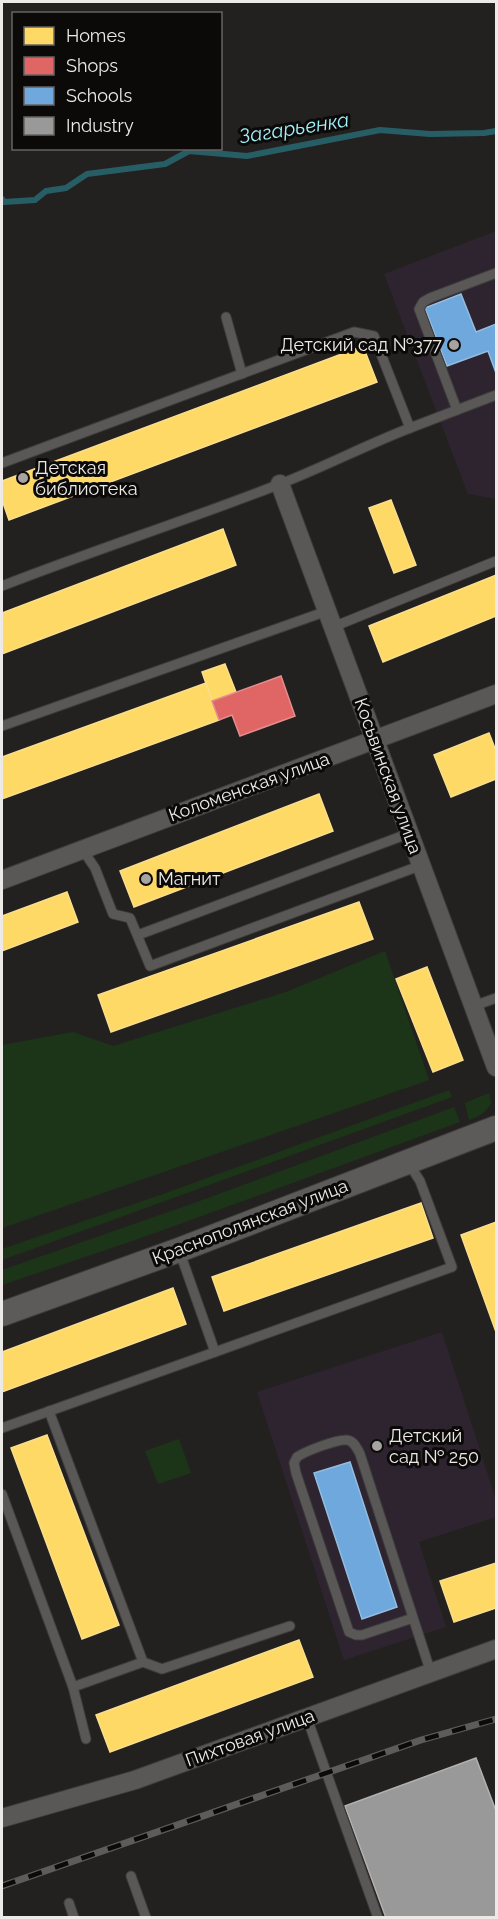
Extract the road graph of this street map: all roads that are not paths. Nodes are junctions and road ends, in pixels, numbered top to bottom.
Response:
1 (496, 273) edge
2 (226, 317) dead end
3 (242, 374) junction
4 (496, 395) edge
5 (457, 410) junction
6 (410, 428) junction
7 (2, 463) edge
8 (280, 484) junction
9 (496, 561) edge
10 (2, 586) edge
11 (330, 619) junction
12 (496, 694) edge
13 (2, 726) edge
14 (375, 740) junction
15 (410, 833) junction
16 (82, 849) junction
17 (422, 865) junction
18 (2, 880) edge
19 (138, 935) junction
20 (496, 998) edge
21 (474, 1006) junction
22 (496, 1067) edge
23 (496, 1128) edge
24 (408, 1162) junction
25 (179, 1250) junction
26 (2, 1314) edge
27 (215, 1352) junction
28 (49, 1411) junction
29 (2, 1428) edge
30 (2, 1494) edge
31 (413, 1618) junction
32 (290, 1626) dead end
33 (496, 1649) edge
34 (143, 1662) junction
35 (431, 1673) junction
36 (73, 1687) junction
37 (307, 1718) junction
38 (86, 1739) dead end
39 (2, 1818) edge
40 (131, 1876) dead end
41 (69, 1903) dead end
42 (374, 1916) edge
43 (74, 1917) edge
44 (146, 1917) edge

1 - 5 lane
2 - 3 lane
3 - 6 lane
3 - 7 lane
4 - 5 lane
5 - 6 lane
6 - 8 lane
8 - 10 lane
8 - 11 street, Косьвинская улица
9 - 11 lane
11 - 13 lane
11 - 14 street, Косьвинская улица
12 - 14 street, Коломенская улица
14 - 15 street, Косьвинская улица
14 - 16 street, Коломенская улица
15 - 17 street, Косьвинская улица
15 - 19 lane
16 - 18 street, Коломенская улица
16 - 19 lane
17 - 19 lane
17 - 21 street, Косьвинская улица
20 - 21 lane
21 - 22 street, Косьвинская улица
23 - 24 main road, Краснополянская улица
24 - 25 main road, Краснополянская улица
24 - 27 lane
25 - 26 main road, Краснополянская улица
25 - 27 lane
27 - 28 lane
28 - 29 lane
28 - 34 lane
30 - 36 lane
31 - 31 lane
31 - 35 lane
32 - 34 lane
33 - 35 street, Пихтовая улица
34 - 36 lane
35 - 37 street, Пихтовая улица
36 - 38 lane
37 - 39 street, Пихтовая улица
37 - 42 lane
40 - 44 lane
41 - 43 lane

